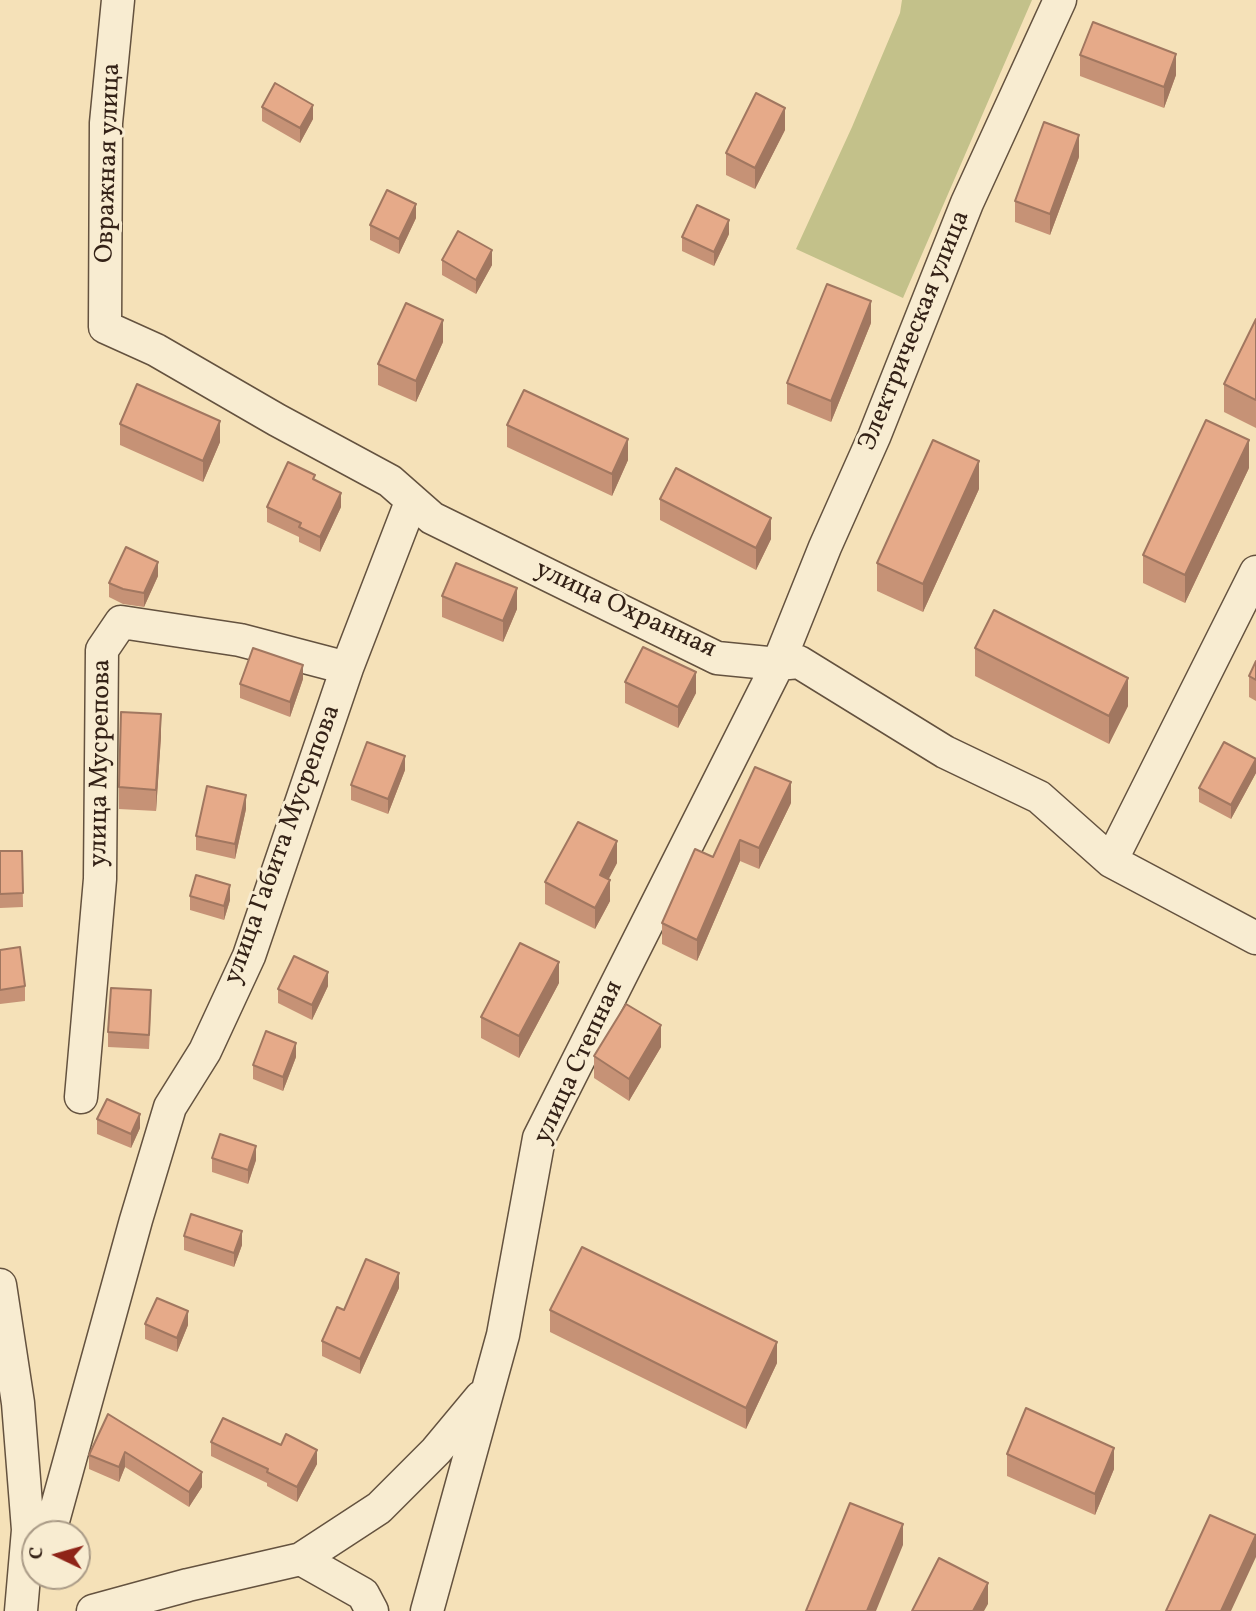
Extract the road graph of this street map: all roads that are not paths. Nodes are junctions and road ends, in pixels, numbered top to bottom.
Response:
1 (118, 0) edge
2 (1060, 0) edge
3 (105, 327) joint
4 (411, 502) junction
5 (1256, 572) edge
6 (778, 664) junction
7 (347, 668) junction
8 (1111, 861) junction
9 (1256, 938) edge
10 (81, 1097) dead end
11 (0, 1285) edge
12 (488, 1389) junction
13 (27, 1520) edge
14 (53, 1520) edge
15 (301, 1559) junction
16 (23, 1590) edge
17 (21, 1611) edge
18 (93, 1611) edge
19 (372, 1611) edge
20 (427, 1611) edge

1 - 3 street, Овражная улица
2 - 6 street, Электрическая улица
3 - 4 street, улица Охранная
4 - 6 street, улица Охранная
4 - 7 street, улица Габита Мусрепова
5 - 8 street
6 - 8 street, улица Охранная
6 - 12 street, улица Степная
7 - 10 street, улица Мусрепова
7 - 14 street, улица Габита Мусрепова
8 - 9 street, улица Охранная
11 - 13 street
12 - 15 street
12 - 20 street, улица Степная
15 - 18 street
15 - 19 street
16 - 17 street

